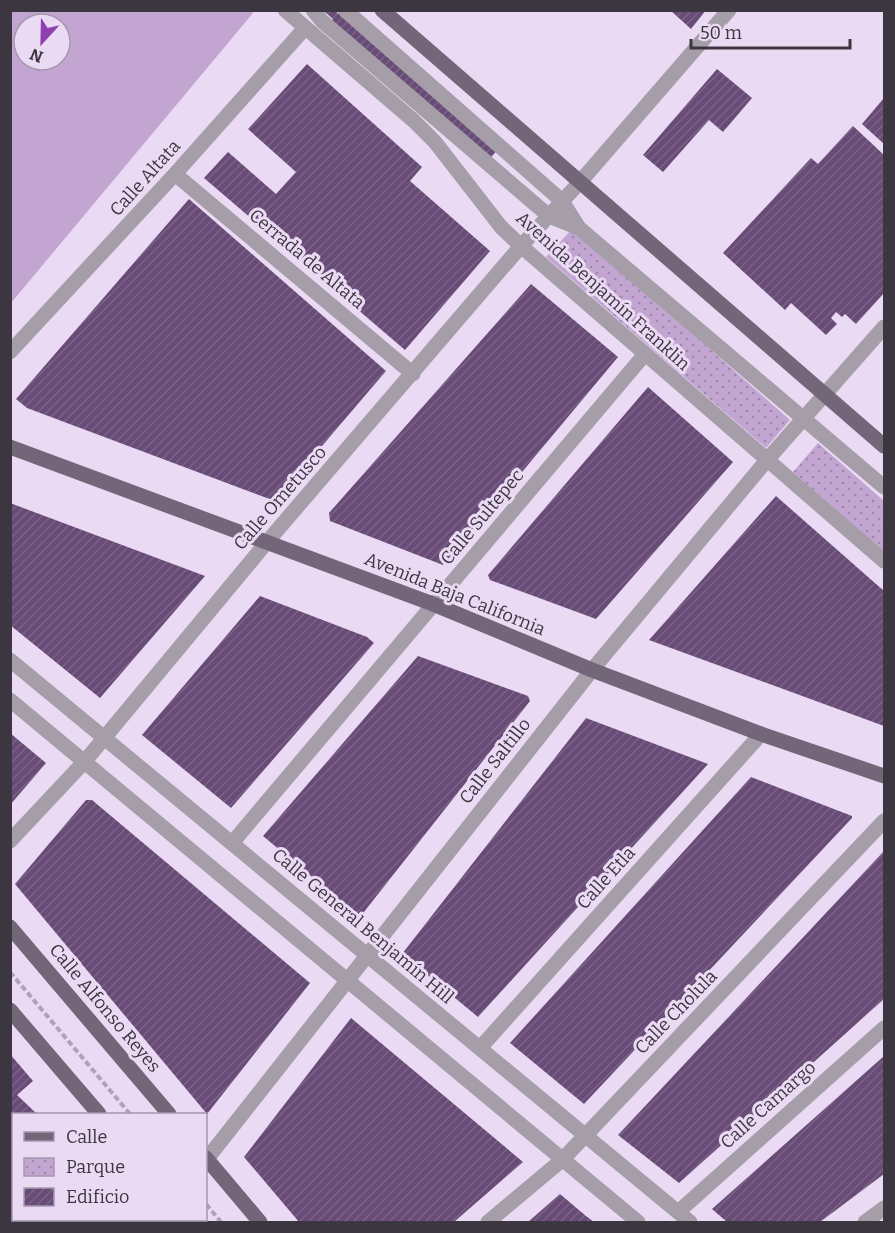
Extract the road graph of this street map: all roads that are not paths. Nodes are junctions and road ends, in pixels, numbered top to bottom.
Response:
1 (285, 10) edge
2 (313, 10) edge
3 (345, 10) edge
4 (382, 10) edge
5 (729, 10) edge
6 (305, 28) junction
7 (175, 174) junction
8 (580, 182) junction
9 (562, 201) junction
10 (549, 216) junction
11 (579, 228) junction
12 (521, 246) junction
13 (885, 327) edge
14 (10, 352) edge
15 (645, 354) junction
16 (413, 374) junction
17 (824, 394) junction
18 (804, 417) junction
19 (10, 447) edge
20 (885, 447) edge
21 (767, 460) junction
22 (885, 487) edge
23 (267, 542) junction
24 (885, 561) edge
25 (433, 604) junction
26 (10, 660) edge
27 (592, 670) junction
28 (10, 700) edge
29 (761, 734) junction
30 (104, 738) junction
31 (85, 761) junction
32 (885, 776) edge
33 (885, 821) edge
34 (10, 841) edge
35 (232, 843) junction
36 (10, 927) edge
37 (367, 955) junction
38 (347, 981) junction
39 (10, 1010) edge
40 (885, 1028) edge
41 (480, 1048) junction
42 (98, 1113) edge
43 (168, 1113) edge
44 (585, 1136) junction
45 (207, 1158) edge
46 (207, 1160) edge
47 (562, 1160) junction
48 (885, 1208) edge
49 (678, 1212) junction
50 (260, 1222) edge
51 (488, 1222) edge
52 (638, 1222) edge
53 (690, 1222) edge
54 (865, 1222) edge

1 - 6 street, Avenida Benjamín Franklin
2 - 10 street
3 - 9 street
4 - 8 main road
5 - 8 street, Calle Ometusco
6 - 7 street, Calle Altata
6 - 12 street, Avenida Benjamín Franklin
7 - 14 street, Calle Altata
7 - 16 street, Cerrada de Altata
8 - 9 street, Calle Ometusco
8 - 17 main road
9 - 10 street, Calle Ometusco
9 - 11 street
10 - 11 street
10 - 12 street, Calle Ometusco
11 - 18 street
12 - 15 street, Avenida Benjamín Franklin
12 - 16 street, Calle Ometusco
13 - 17 street, Calle Saltillo
15 - 21 street, Avenida Benjamín Franklin
15 - 25 street, Calle Sultepec
16 - 23 street, Calle Ometusco
17 - 18 street, Calle Saltillo
17 - 20 main road
18 - 21 street, Calle Saltillo
18 - 22 street
19 - 23 main road, Avenida Baja California
21 - 24 street, Avenida Benjamín Franklin
21 - 27 street, Calle Saltillo
23 - 25 main road, Avenida Baja California
23 - 30 street, Calle Ometusco
25 - 27 main road, Avenida Baja California
25 - 35 street, Calle Sultepec
26 - 30 street, Calle General Benjamín Hill
27 - 29 main road, Avenida Baja California
27 - 37 street, Calle Saltillo
28 - 31 street
29 - 32 main road, Avenida Baja California
29 - 41 street, Calle Etla
30 - 31 street, Calle Ometusco
30 - 35 street, Calle General Benjamín Hill
31 - 34 street, Calle Ometusco
31 - 38 street
33 - 44 street, Calle Cholula
35 - 37 street, Calle General Benjamín Hill
36 - 43 main road, Calle Alfonso Reyes
37 - 38 street, Calle Saltillo
37 - 41 street, Calle General Benjamín Hill
38 - 45 street, Calle Saltillo
38 - 47 street
39 - 42 main road
40 - 49 street, Calle Camargo
41 - 44 street, Calle General Benjamín Hill
44 - 47 street, Calle Cholula
44 - 49 street, Calle General Benjamín Hill
46 - 50 main road
47 - 51 street, Calle Cholula
47 - 52 street
48 - 54 street
49 - 53 street, Calle General Benjamín Hill

